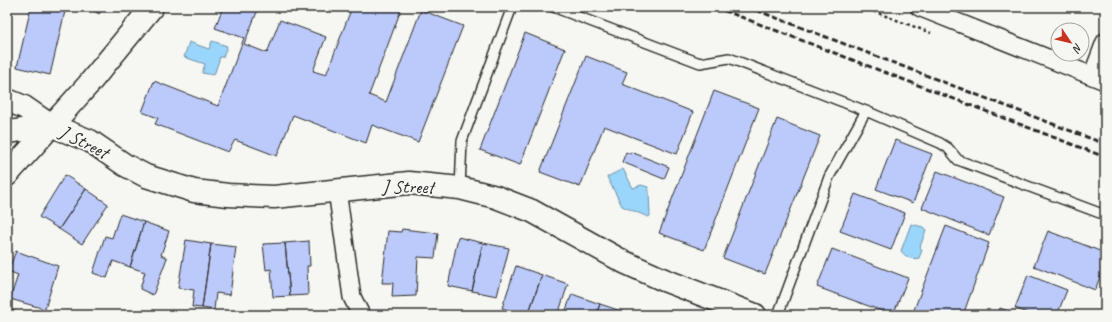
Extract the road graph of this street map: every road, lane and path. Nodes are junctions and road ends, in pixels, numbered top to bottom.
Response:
1 (152, 7) edge
2 (512, 7) edge
3 (552, 7) edge
4 (919, 7) edge
5 (1105, 42) edge
6 (1098, 79) edge
7 (7, 100) edge
8 (866, 111) junction
9 (50, 126) junction
10 (7, 131) edge
11 (7, 175) edge
12 (460, 188) junction
13 (336, 190) junction
14 (1105, 215) edge
15 (361, 315) edge
16 (755, 315) edge
17 (778, 315) edge

1 - 9 street
2 - 12 lane
3 - 8 lane
4 - 6 street
5 - 6 street
7 - 9 street, J Street
8 - 14 lane
8 - 17 lane
9 - 10 street, J Street
9 - 11 street
9 - 13 street, J Street
12 - 13 street, J Street
12 - 16 street, J Street
13 - 15 street

